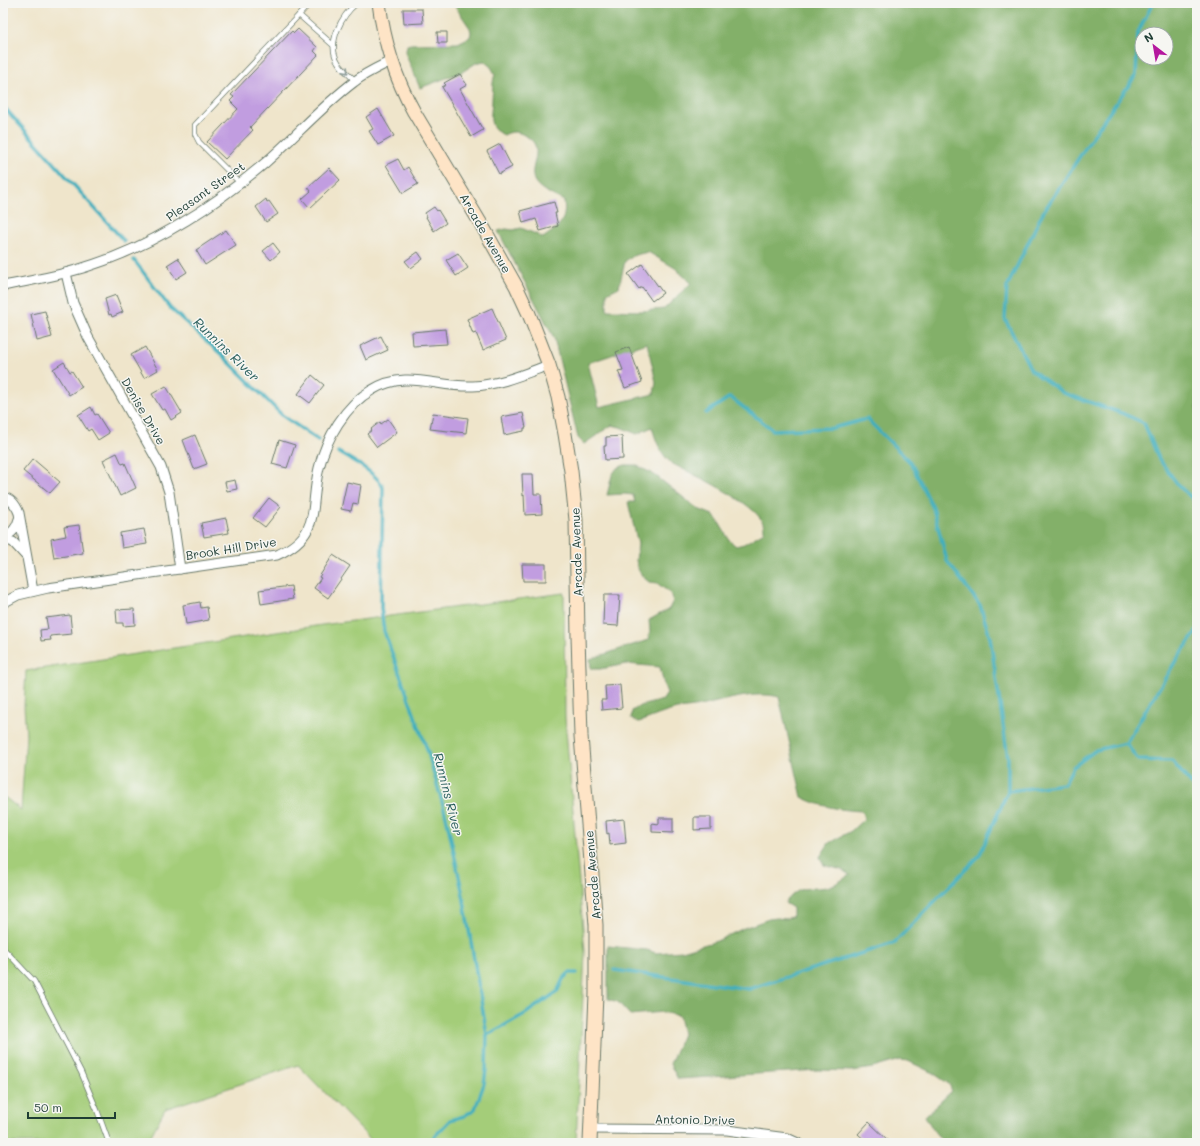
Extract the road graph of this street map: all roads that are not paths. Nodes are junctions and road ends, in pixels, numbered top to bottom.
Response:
1 (310, 3) edge
2 (357, 3) edge
3 (379, 3) edge
4 (299, 15) junction
5 (333, 45) junction
6 (391, 61) junction
7 (355, 81) junction
8 (240, 183) junction
9 (66, 273) junction
10 (3, 286) edge
11 (549, 365) junction
12 (3, 497) edge
13 (19, 513) junction
14 (3, 538) edge
15 (27, 556) junction
16 (180, 569) junction
17 (33, 591) junction
18 (3, 603) edge
19 (3, 948) edge
20 (591, 1130) junction
21 (109, 1143) edge
22 (590, 1143) edge
23 (798, 1143) edge

1 - 4 lane
2 - 5 lane
3 - 6 main road, Arcade Avenue
4 - 5 lane
4 - 8 lane
5 -> 7 lane
6 - 7 street, Pleasant Street
6 - 11 main road, Arcade Avenue
7 - 8 street, Pleasant Street
8 - 9 street, Pleasant Street
9 - 10 street, Pleasant Street
9 - 16 street, Denise Drive
11 - 16 street, Brook Hill Drive
11 - 20 main road, Arcade Avenue
12 - 13 street
13 - 14 street
13 - 15 street
14 - 15 street
15 - 17 street
16 - 17 street, Brook Hill Drive
17 - 18 street, Brook Hill Drive
19 - 21 lane
20 - 22 main road, Arcade Avenue
20 - 23 street, Antonio Drive

